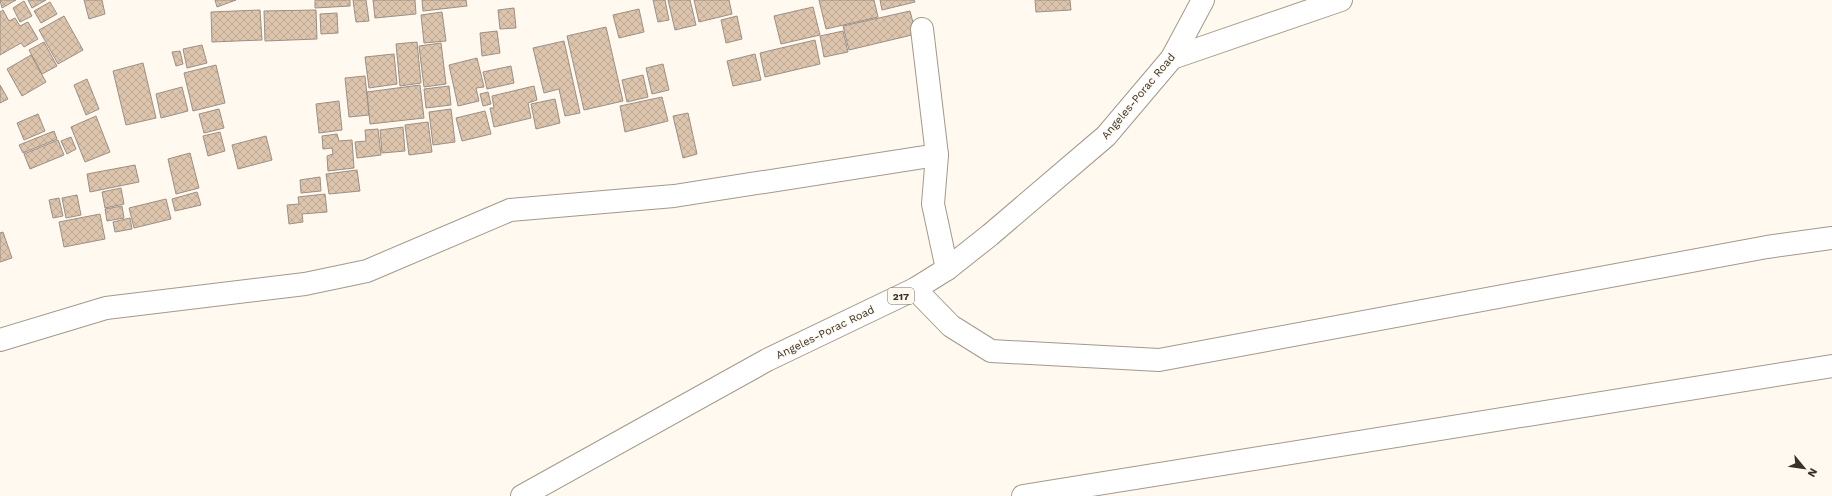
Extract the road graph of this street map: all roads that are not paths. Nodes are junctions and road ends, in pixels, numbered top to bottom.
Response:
1 (1203, 0) edge
2 (1341, 0) edge
3 (922, 29) dead end
4 (1172, 58) junction
5 (937, 156) junction
6 (1832, 238) edge
7 (947, 269) junction
8 (916, 289) junction
9 (0, 340) edge
10 (1832, 366) edge
11 (522, 496) edge
12 (1024, 496) edge

1 - 4 street, Angeles-Porac Road / 217
2 - 4 street
3 - 5 street
4 - 7 street, Angeles-Porac Road / 217
5 - 7 street
5 - 9 street
6 - 8 street
7 - 8 street, Angeles-Porac Road / 217
8 - 11 street, Angeles-Porac Road / 217
10 - 12 street

